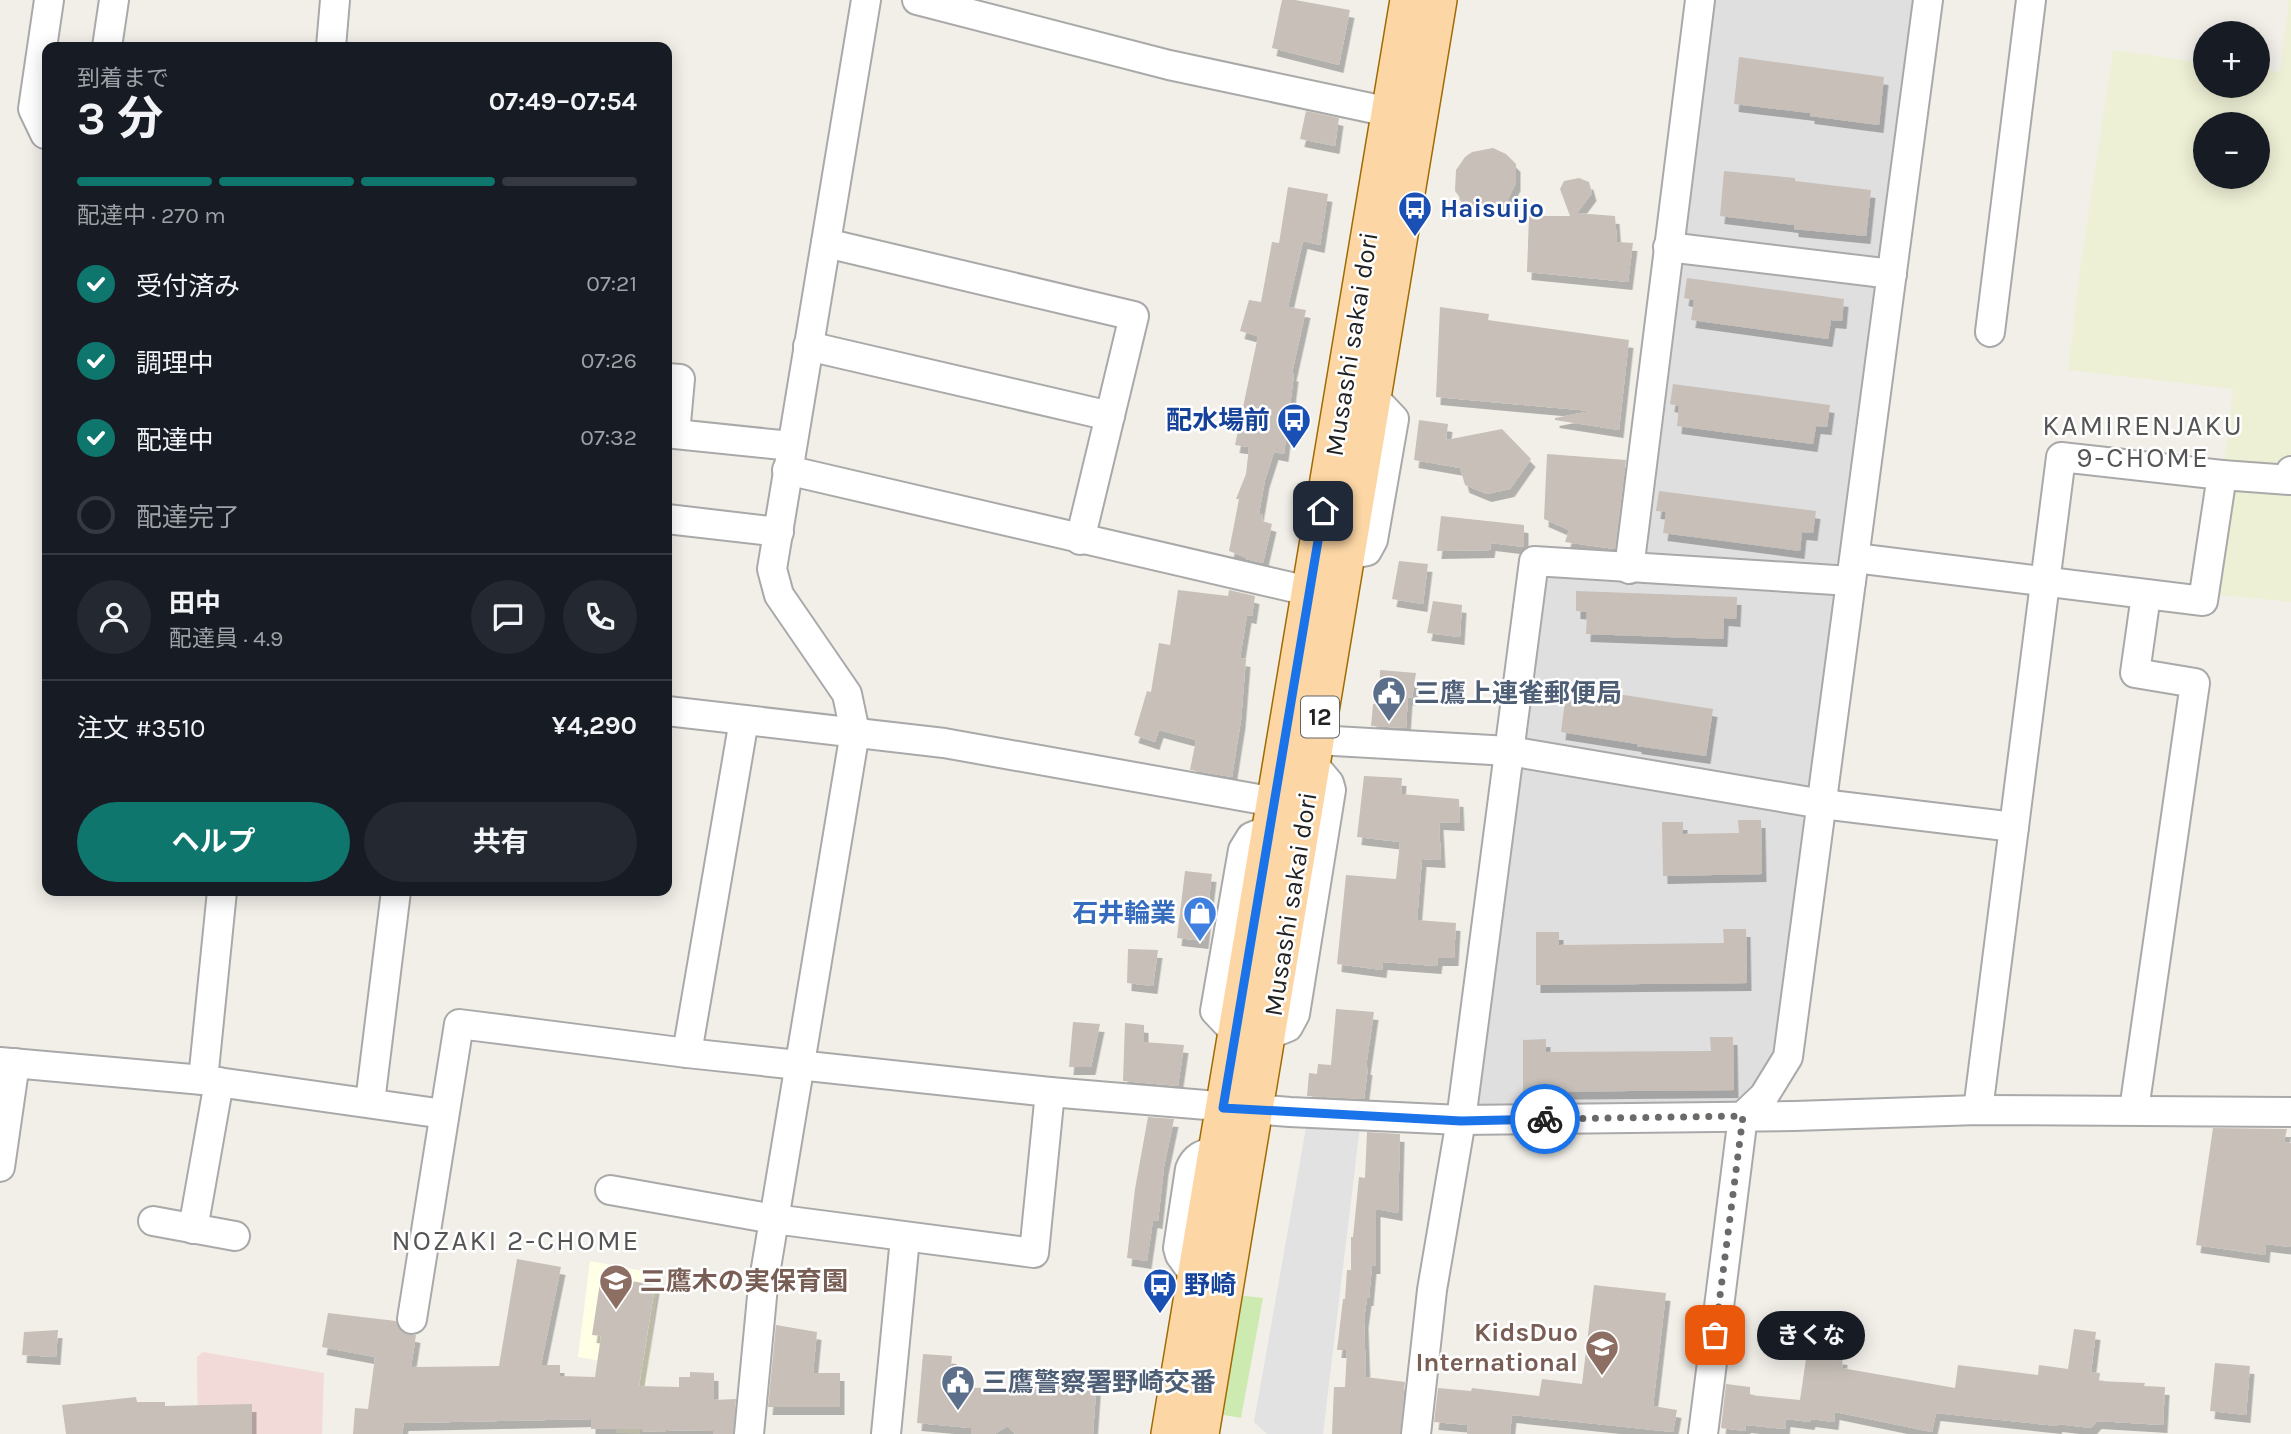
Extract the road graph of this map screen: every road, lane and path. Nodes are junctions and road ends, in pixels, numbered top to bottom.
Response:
1 (50, 0) edge
2 (114, 0) edge
3 (335, 0) edge
4 (866, 0) edge
5 (917, 0) edge
6 (1408, 0) edge
7 (1439, 0) edge
8 (1700, 0) edge
9 (1928, 0) edge
10 (2031, 0) edge
11 (43, 42) edge
12 (108, 42) edge
13 (331, 42) edge
14 (42, 51) edge
15 (1404, 115) junction
16 (42, 128) edge
17 (1404, 212) junction
18 (826, 243) junction
19 (1668, 247) junction
20 (1892, 274) junction
21 (1362, 275) junction
22 (1990, 332) dead end
23 (808, 346) junction
24 (672, 378) edge
25 (1110, 416) junction
26 (789, 458) junction
27 (2291, 471) edge
28 (2222, 475) junction
29 (672, 520) edge
30 (779, 531) junction
31 (1080, 540) junction
32 (1629, 569) junction
33 (1853, 569) junction
34 (2045, 582) junction
35 (1325, 594) junction
36 (2146, 595) junction
37 (672, 712) edge
38 (744, 720) junction
39 (855, 732) junction
40 (1509, 751) junction
41 (1315, 752) junction
42 (1822, 804) junction
43 (1272, 816) junction
44 (2014, 827) junction
45 (222, 896) edge
46 (395, 896) edge
47 (1252, 1034) junction
48 (687, 1053) junction
49 (7, 1062) edge
50 (800, 1064) junction
51 (211, 1081) junction
52 (1050, 1092) junction
53 (1764, 1096) junction
54 (370, 1102) junction
55 (1239, 1109) junction
56 (1978, 1110) junction
57 (2134, 1110) junction
58 (2291, 1112) edge
59 (444, 1114) junction
60 (1743, 1116) junction
61 (1794, 1116) junction
62 (1461, 1121) junction
63 (0, 1167) edge
64 (610, 1190) dead end
65 (774, 1219) junction
66 (153, 1221) dead end
67 (193, 1229) junction
68 (235, 1236) dead end
69 (905, 1238) junction
70 (412, 1319) dead end
71 (749, 1434) edge
72 (886, 1434) edge
73 (1169, 1434) edge
74 (1201, 1434) edge
75 (1416, 1434) edge
76 (1703, 1434) edge

1 - 11 street
2 - 12 street
3 - 13 street
4 - 18 street
5 - 15 street
6 - 15 main road, Musashi sakai dori / 12
7 - 15 main road, Musashi sakai dori / 12
8 - 19 street
9 - 20 street
10 - 22 street
14 - 16 street
15 - 17 main road, Musashi sakai dori / 12
15 - 21 main road, Musashi sakai dori / 12
17 - 21 main road
17 - 35 main road, Musashi sakai dori / 12
18 - 23 street
18 - 25 street
19 - 20 street
19 - 32 street
20 - 33 street
21 - 35 main road, Musashi sakai dori / 12
23 - 25 street
23 - 26 street
24 - 26 street
25 - 31 street
26 - 30 street
26 - 31 street
27 - 28 street
28 - 34 street
28 - 36 street
29 - 30 street
30 - 39 street
31 - 35 street
32 - 33 street
32 - 40 street
33 - 34 street
33 - 42 street
34 - 36 street
34 - 44 street
35 - 41 main road, Musashi sakai dori / 12
35 - 43 main road, Musashi sakai dori / 12
36 - 57 street
37 - 38 street
38 - 39 street
38 - 48 street
39 - 43 street
39 - 50 street
40 - 41 street
40 - 42 street
40 - 62 street
41 - 47 main road, Musashi sakai dori / 12
42 - 44 street
42 - 53 street
43 - 47 main road, Musashi sakai dori / 12
44 - 56 street
45 - 51 street
46 - 54 street
47 - 55 main road, Musashi sakai dori / 12
48 - 50 street
48 - 59 street
49 - 51 street
49 - 63 street
50 - 52 street
50 - 65 street
51 - 54 street
51 - 67 street
52 - 55 street
52 - 69 street
53 - 60 street
53 - 61 street
54 - 59 street
55 - 62 street
55 - 73 main road, Musashi sakai dori / 12
55 - 74 main road, Musashi sakai dori / 12
56 - 57 street
56 - 61 street
57 - 58 street
59 - 70 street
60 - 61 street
60 - 62 street
60 - 76 street
62 - 75 street
64 - 65 street
65 - 69 street
65 - 71 street
66 - 67 street
67 - 68 street
69 - 72 street

